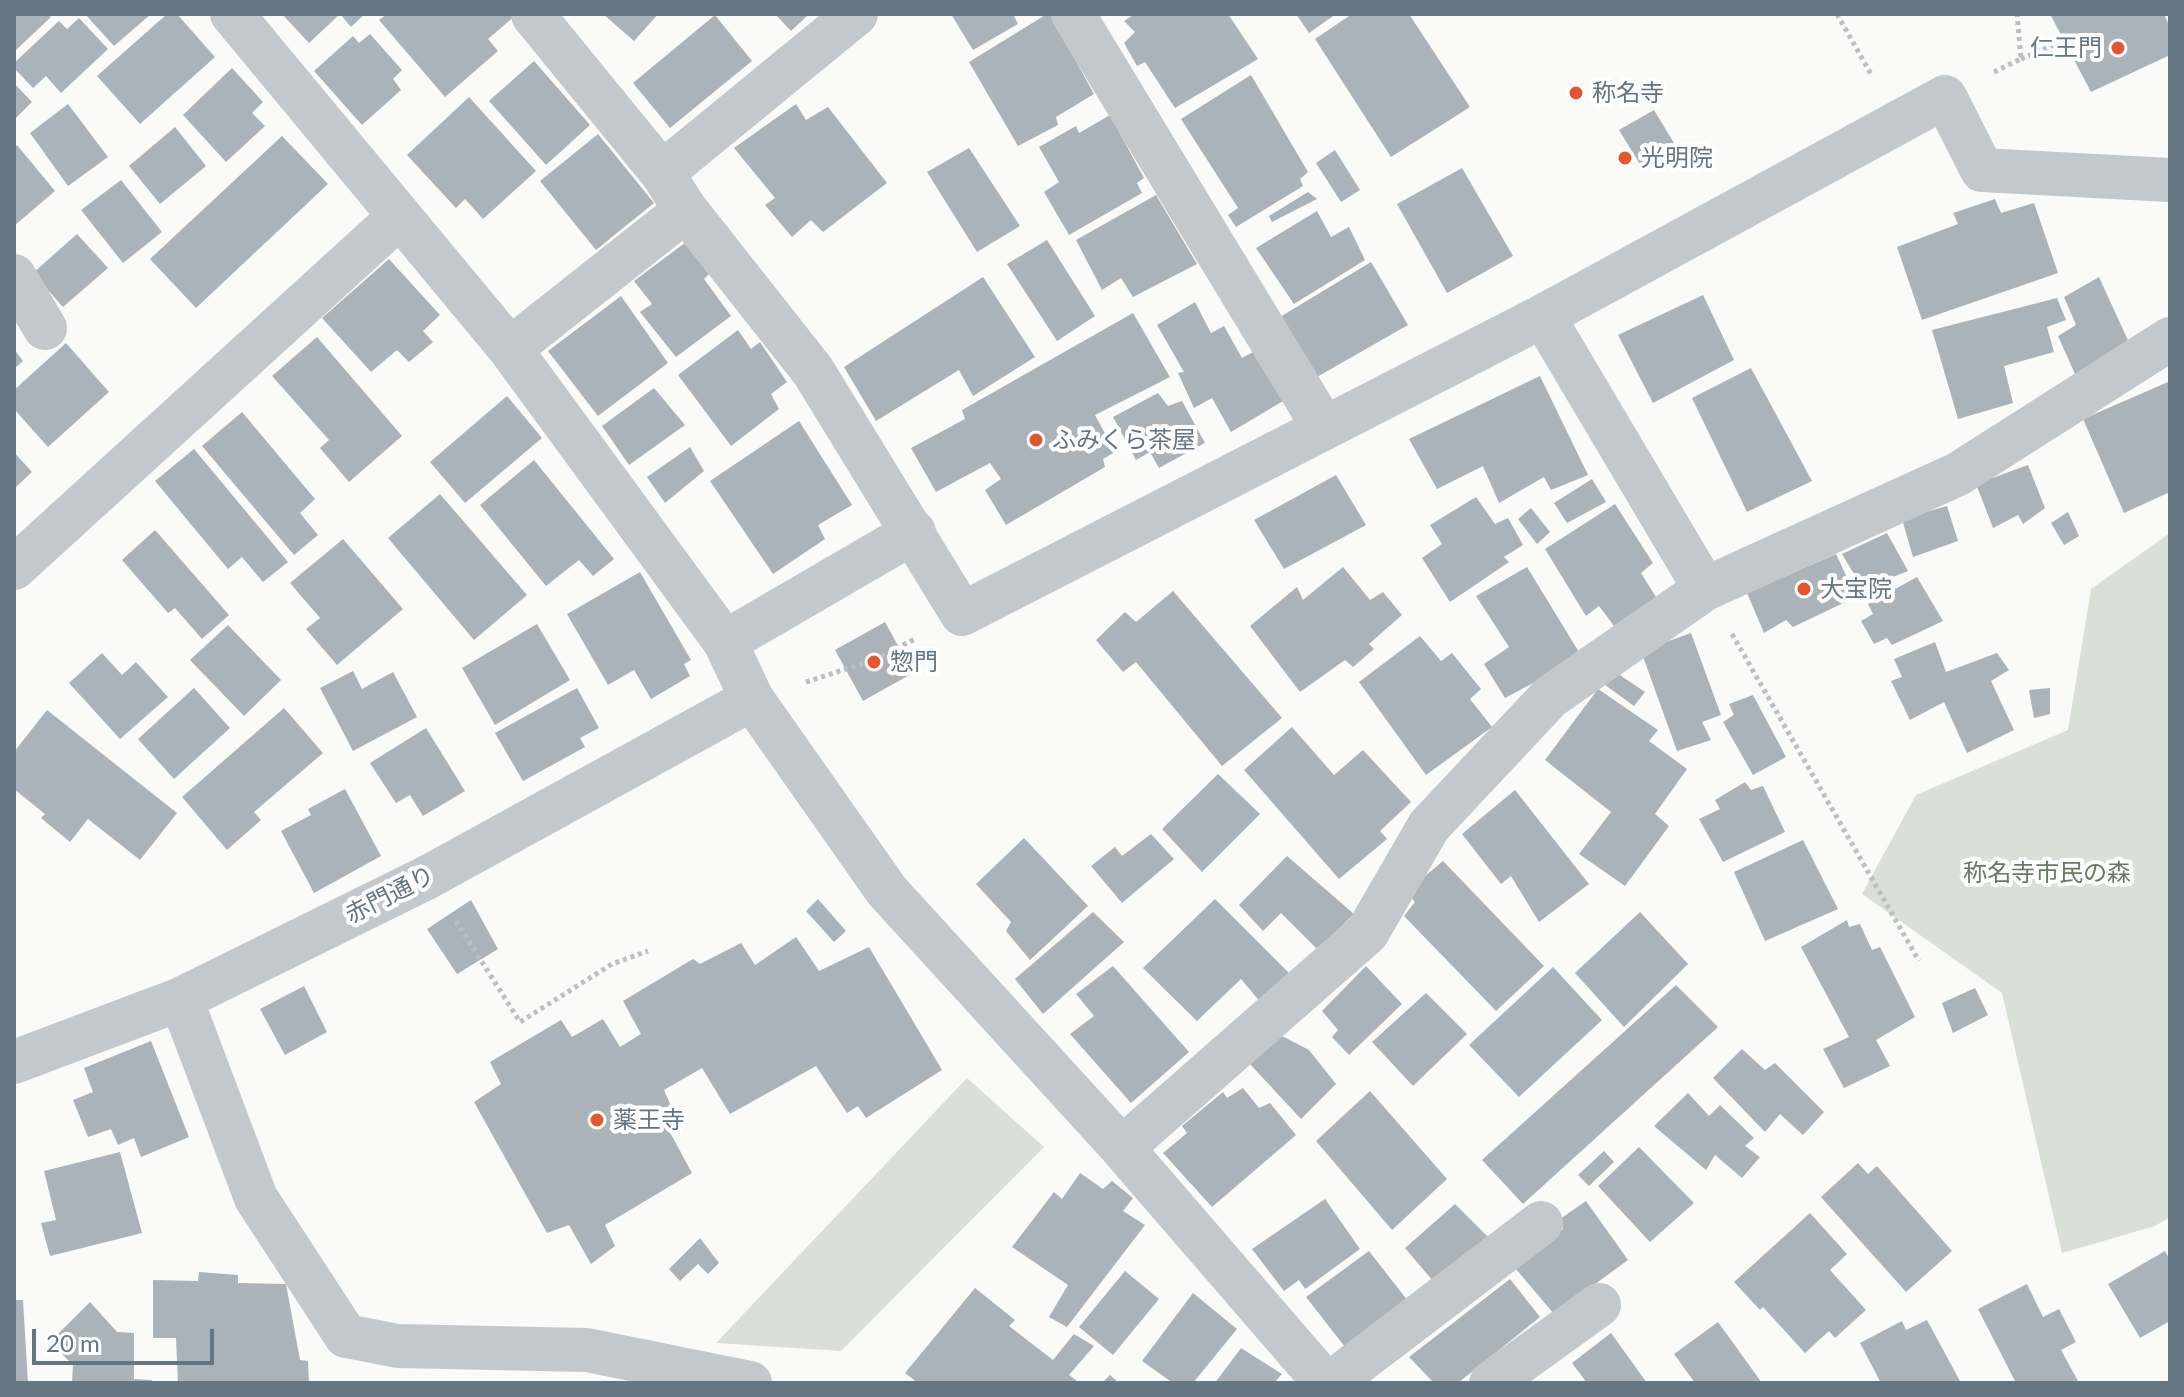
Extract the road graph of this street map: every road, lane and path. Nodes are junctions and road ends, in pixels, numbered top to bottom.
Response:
1 (232, 14) edge
2 (856, 14) edge
3 (1837, 14) edge
4 (2017, 14) edge
5 (533, 15) edge
6 (1088, 19) edge
7 (2063, 41) dead end
8 (2021, 59) junction
9 (1945, 97) junction
10 (1898, 122) junction
11 (662, 173) junction
12 (2170, 180) edge
13 (686, 210) junction
14 (399, 217) junction
15 (14, 276) edge
16 (1543, 316) junction
17 (45, 328) dead end
18 (2169, 343) edge
19 (510, 349) junction
20 (1324, 428) junction
21 (914, 532) junction
22 (14, 568) edge
23 (1705, 589) junction
24 (725, 642) junction
25 (1744, 655) dead end
26 (876, 659) dead end
27 (752, 699) junction
28 (428, 877) junction
29 (648, 951) dead end
30 (1919, 961) dead end
31 (181, 999) junction
32 (14, 1062) edge
33 (1122, 1148) junction
34 (1541, 1223) dead end
35 (1599, 1305) dead end
36 (750, 1383) edge
37 (1328, 1383) edge
38 (1491, 1383) edge

1 - 14 street
2 - 11 street
3 - 10 path
4 - 8 path
5 - 11 street
6 - 20 street
7 - 8 path
8 - 9 path
9 - 10 street
9 - 12 street
10 - 16 street
11 - 13 street
13 - 19 street
13 - 21 street
14 - 19 street
14 - 22 street
15 - 17 street
16 - 20 street
16 - 23 street
18 - 23 street
19 - 24 street
20 - 21 street
21 - 24 street
23 - 33 street
24 - 27 street
25 - 30 path
26 - 27 path
27 - 28 street, 赤門通り
27 - 33 street
28 - 29 path
28 - 31 street, 赤門通り
31 - 32 street, 赤門通り
31 - 36 street
33 - 37 street
34 - 37 street
35 - 38 street

